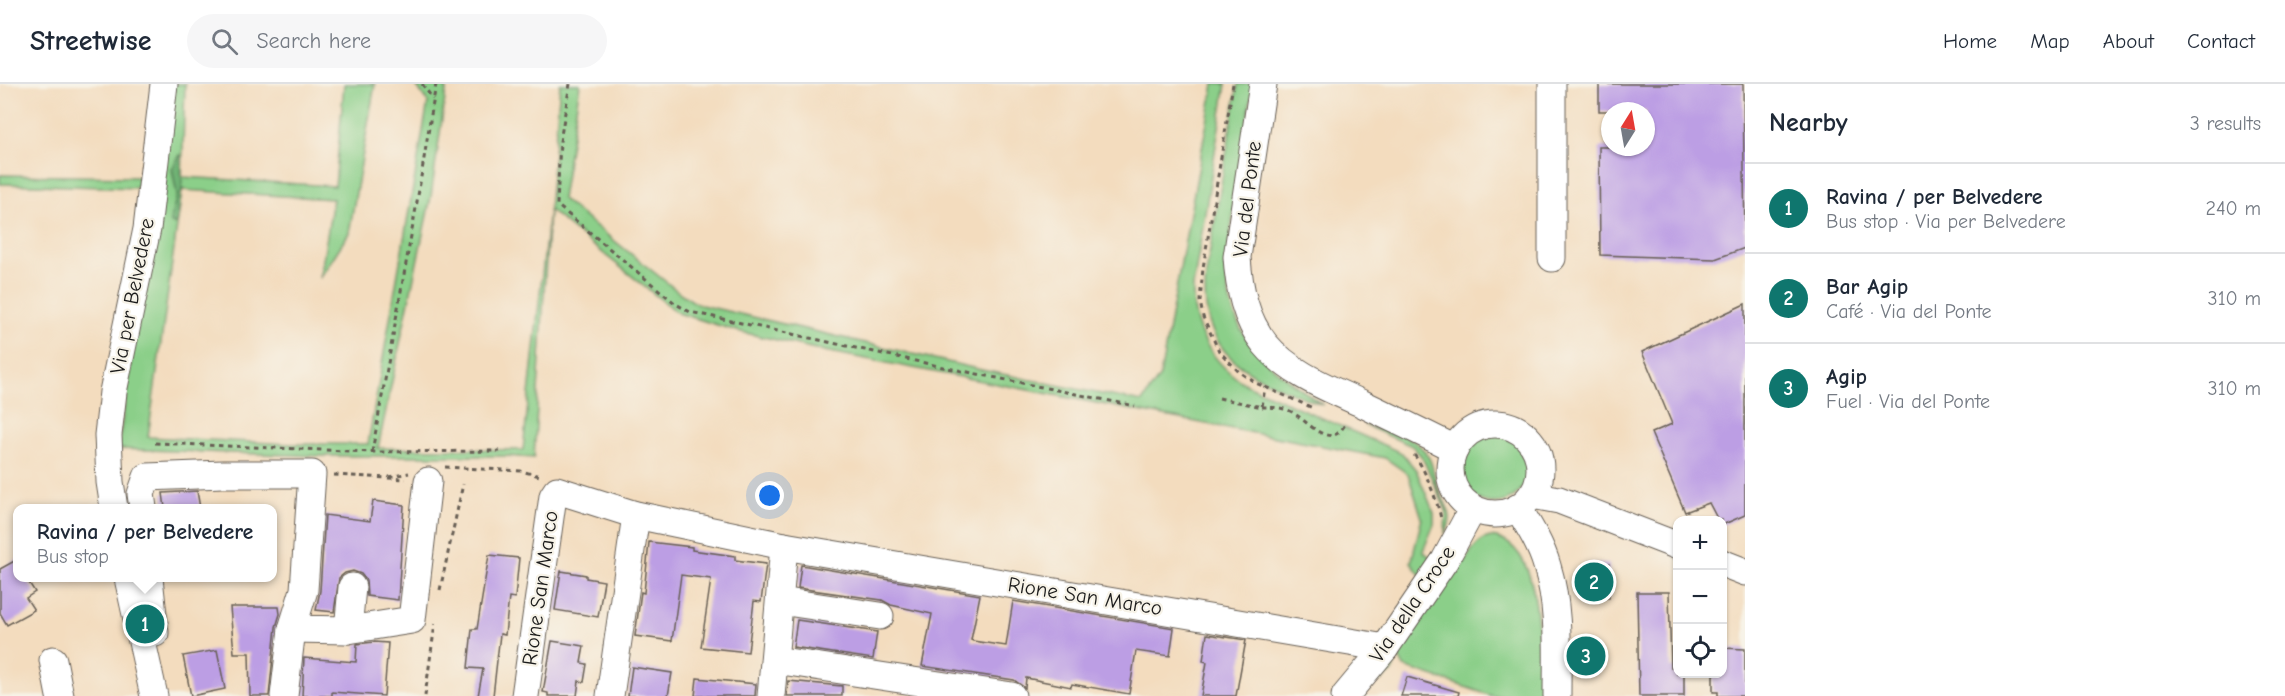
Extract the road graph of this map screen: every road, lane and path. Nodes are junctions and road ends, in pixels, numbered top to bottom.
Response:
1 (164, 84) edge
2 (422, 84) edge
3 (436, 84) edge
4 (570, 84) edge
5 (1263, 84) edge
6 (1552, 84) edge
7 (434, 100) junction
8 (1552, 258) dead end
9 (1265, 387) dead end
10 (1219, 398) dead end
11 (1135, 406) dead end
12 (1262, 407) junction
13 (1346, 422) dead end
14 (155, 443) dead end
15 (1455, 448) junction
16 (500, 451) dead end
17 (372, 452) junction
18 (429, 473) junction
19 (312, 474) junction
20 (389, 477) junction
21 (463, 484) dead end
22 (557, 490) junction
23 (1525, 501) junction
24 (113, 504) edge
25 (142, 504) edge
26 (1473, 508) junction
27 (636, 515) junction
28 (1673, 544) edge
29 (784, 546) junction
30 (1727, 565) edge
31 (1745, 572) edge
32 (129, 582) edge
33 (149, 582) edge
34 (352, 587) dead end
35 (440, 590) dead end
36 (780, 601) junction
37 (436, 614) dead end
38 (880, 616) dead end
39 (292, 629) junction
40 (348, 630) junction
41 (1385, 648) junction
42 (53, 660) dead end
43 (775, 660) junction
44 (60, 696) edge
45 (153, 696) edge
46 (160, 696) edge
47 (284, 696) edge
48 (425, 696) edge
49 (525, 696) edge
50 (610, 696) edge
51 (771, 696) edge
52 (1012, 696) edge
53 (1345, 696) edge
54 (1557, 696) edge

1 - 24 street, Via per Belvedere
2 - 7 path
3 - 7 path
4 - 11 path
5 - 15 street, Via del Ponte
6 - 8 street
7 - 17 path
9 - 12 path
10 - 12 path
12 - 13 path
14 - 17 path
15 - 23 street
15 - 26 street
16 - 17 path
18 - 20 path
18 - 20 path
18 - 22 path
18 - 40 street
19 - 20 path
19 - 25 street
19 - 39 street
21 - 35 path
22 - 27 street, Rione San Marco
22 - 49 street, Rione San Marco
23 - 26 street
23 - 28 street
23 - 54 street
26 - 41 street, Via della Croce
27 - 29 street, Rione San Marco
27 - 50 street
29 - 36 street
29 - 41 street, Rione San Marco
30 - 31 street
32 - 45 street
33 - 46 street
34 - 40 street
36 - 38 street
36 - 43 street
37 - 48 path
39 - 40 street
39 - 47 street
41 - 53 street, Via della Croce
42 - 44 street
43 - 51 street
43 - 52 street

